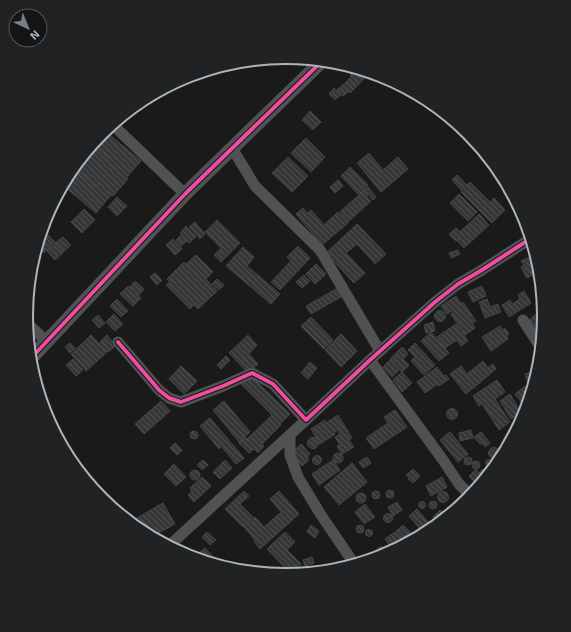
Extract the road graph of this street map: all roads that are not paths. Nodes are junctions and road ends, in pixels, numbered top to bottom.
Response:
1 (317, 66) edge
2 (116, 128) edge
3 (232, 148) junction
4 (185, 194) junction
5 (527, 241) edge
6 (523, 320) dead end
7 (34, 329) edge
8 (46, 341) junction
9 (536, 341) edge
10 (118, 342) dead end
11 (380, 351) junction
12 (36, 353) edge
13 (370, 360) junction
14 (306, 420) junction
15 (290, 435) junction
16 (467, 492) edge
17 (174, 542) edge
18 (352, 560) edge

1 - 3 street
2 - 4 street
3 - 4 street
3 - 11 street
4 - 8 street
5 - 11 street
6 - 9 street
7 - 8 street
8 - 12 street
10 - 14 street
11 - 13 street
13 - 14 street
13 - 16 street
14 - 15 street
15 - 17 street
15 - 18 street

